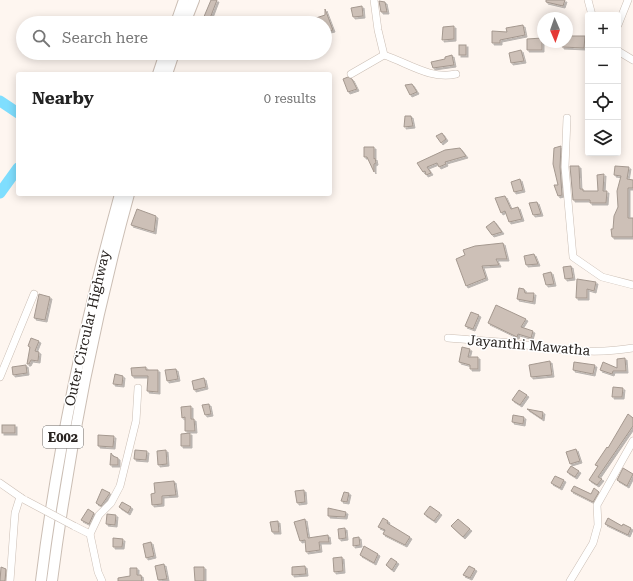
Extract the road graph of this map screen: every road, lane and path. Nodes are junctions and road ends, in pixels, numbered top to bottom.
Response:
1 (184, 0) edge
2 (194, 0) edge
3 (374, 0) edge
4 (588, 0) edge
5 (628, 0) edge
6 (591, 12) edge
7 (178, 16) edge
8 (188, 16) edge
9 (621, 18) edge
10 (621, 53) edge
11 (384, 55) junction
12 (163, 60) edge
13 (172, 60) edge
14 (633, 60) edge
15 (159, 72) edge
16 (168, 72) edge
17 (351, 74) dead end
18 (456, 74) dead end
19 (567, 118) dead end
20 (120, 196) edge
21 (128, 196) edge
22 (633, 285) edge
23 (34, 294) dead end
24 (98, 296) junction
25 (448, 338) dead end
26 (633, 348) edge
27 (0, 377) edge
28 (138, 388) dead end
29 (633, 441) edge
30 (0, 483) edge
31 (22, 498) junction
32 (90, 534) junction
33 (10, 581) edge
34 (41, 581) edge
35 (52, 581) edge
36 (102, 581) edge
37 (570, 581) edge

1 - 7 highway
2 - 8 highway
3 - 11 street
4 - 6 street
5 - 9 street
10 - 14 street
11 - 17 street
11 - 18 street
12 - 15 highway
13 - 16 highway
19 - 22 street
20 - 24 highway, Outer Circular Highway / E002
21 - 24 highway, Outer Circular Highway / E002
23 - 27 street
24 - 34 highway, Outer Circular Highway / E002
24 - 35 highway, Outer Circular Highway / E002
25 - 26 street, Jayanthi Mawatha
28 - 32 street
29 - 37 street
30 - 31 street
31 - 32 street, bridge
31 - 33 street
32 - 36 street

